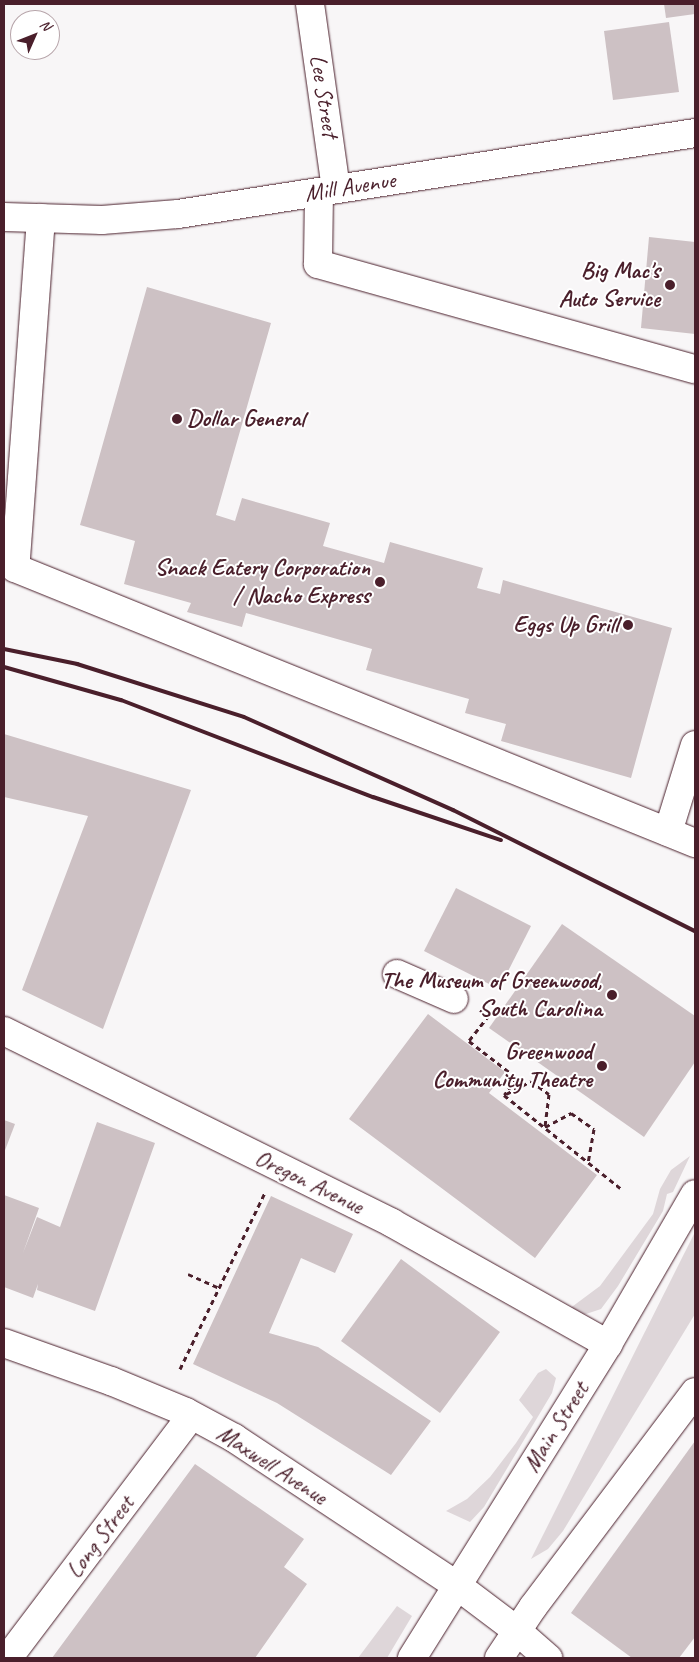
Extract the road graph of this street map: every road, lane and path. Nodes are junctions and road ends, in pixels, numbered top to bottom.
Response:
1 (310, 4) edge
2 (695, 133) edge
3 (328, 191) junction
4 (4, 217) edge
5 (42, 218) junction
6 (695, 369) edge
7 (695, 745) edge
8 (668, 832) junction
9 (695, 843) edge
10 (397, 974) dead end
11 (454, 999) dead end
12 (489, 1015) dead end
13 (4, 1031) edge
14 (504, 1095) junction
15 (545, 1127) junction
16 (588, 1162) junction
17 (278, 1166) junction
18 (620, 1188) dead end
19 (695, 1194) edge
20 (188, 1274) dead end
21 (219, 1288) junction
22 (4, 1343) edge
23 (608, 1344) junction
24 (180, 1369) dead end
25 (695, 1393) edge
26 (192, 1416) junction
27 (459, 1587) junction
28 (516, 1630) junction
29 (8, 1658) edge
30 (412, 1658) edge
31 (499, 1658) edge
32 (548, 1658) edge

1 - 3 street, Lee Street
2 - 3 street, Mill Avenue
3 - 5 street, Mill Avenue
3 - 6 street, Lee Street
4 - 5 street, Mill Avenue
5 - 8 street
7 - 8 street
8 - 9 street
10 - 11 street
12 - 14 path
13 - 17 street, Oregon Avenue
14 - 15 path
14 - 15 path
15 - 16 path
15 - 16 path
16 - 18 path
17 - 21 path
17 - 23 street, Oregon Avenue
19 - 23 street, Main Street
20 - 21 path
21 - 24 path
22 - 26 street, Maxwell Avenue
23 - 27 street, Main Street
25 - 28 street
26 - 27 street, Maxwell Avenue
26 - 29 street, Long Street
27 - 28 street, Maxwell Avenue
27 - 30 street, Main Street
28 - 31 street
28 - 32 street, Maxwell Avenue

